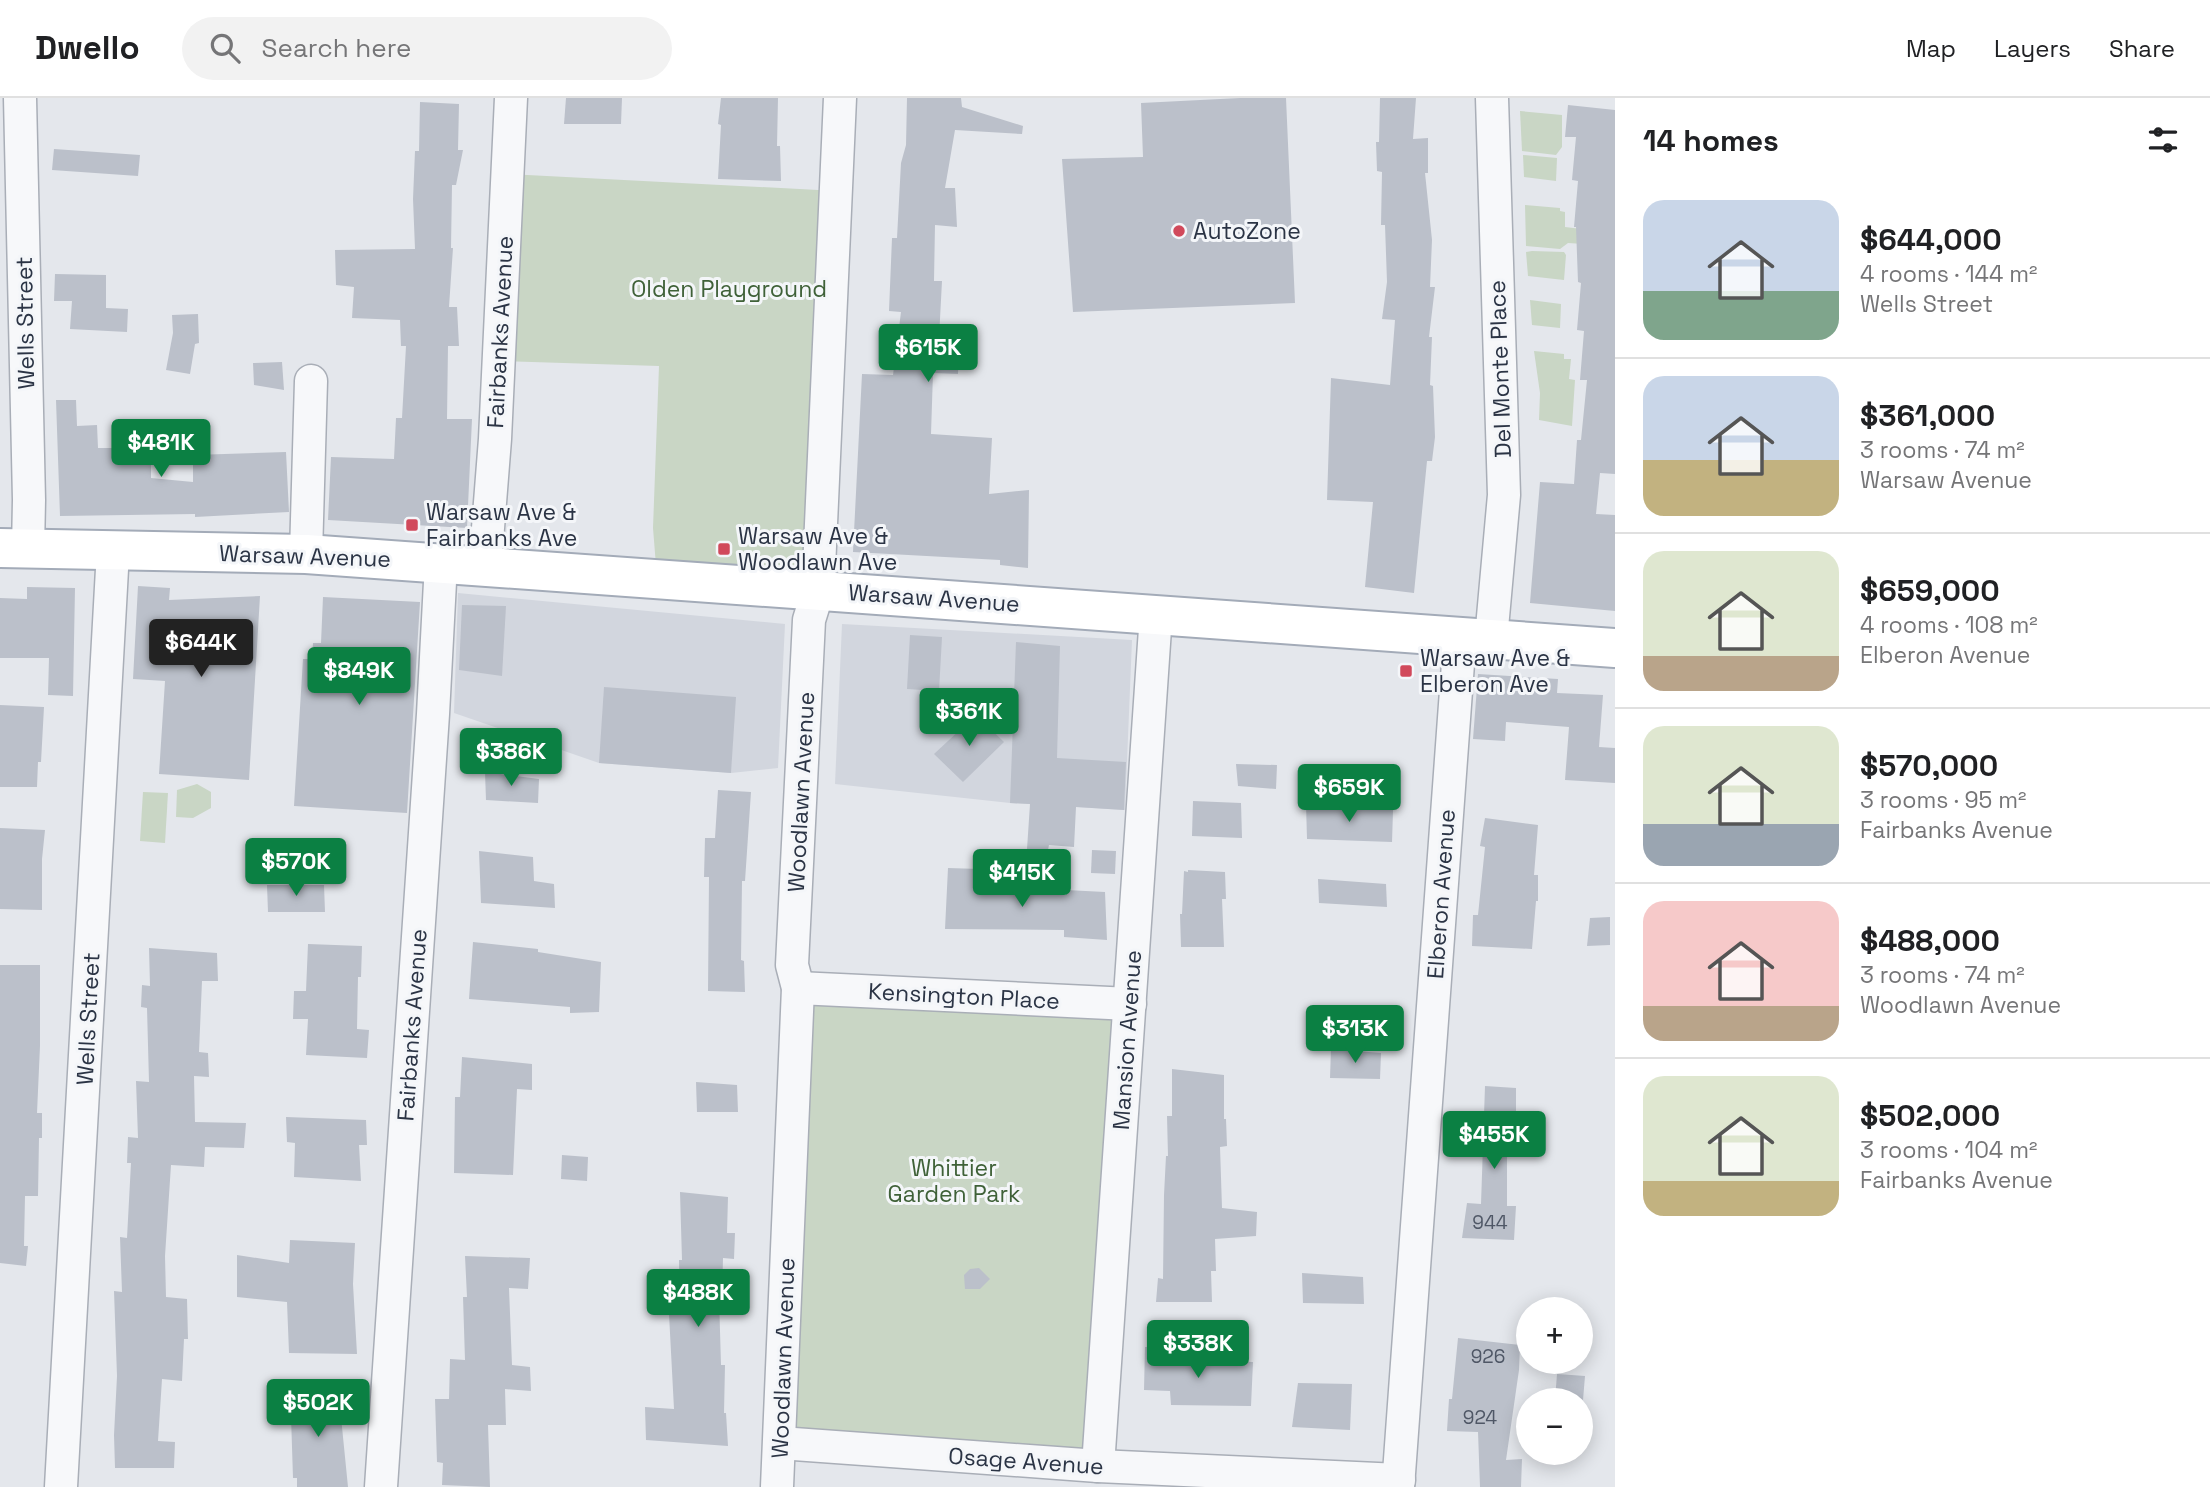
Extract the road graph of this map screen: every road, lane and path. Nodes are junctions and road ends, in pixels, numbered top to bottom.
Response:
1 (20, 98) edge
2 (511, 98) edge
3 (840, 98) edge
4 (1492, 98) edge
5 (311, 381) dead end
6 (14, 548) edge
7 (113, 551) junction
8 (306, 554) junction
9 (441, 563) junction
10 (485, 565) junction
11 (818, 591) junction
12 (1156, 614) junction
13 (1475, 637) junction
14 (1615, 648) edge
15 (798, 988) junction
16 (1130, 1004) junction
17 (780, 1443) junction
18 (1098, 1466) junction
19 (1399, 1483) edge
20 (61, 1487) edge
21 (381, 1487) edge
22 (777, 1487) edge

1 - 6 street, Wells Street
2 - 10 street, Fairbanks Avenue
3 - 11 street, Woodlawn Avenue
4 - 13 street, Del Monte Place
5 - 8 street
6 - 7 main road, Warsaw Avenue
7 - 8 main road, Warsaw Avenue
7 - 20 street, Wells Street
8 - 9 main road, Warsaw Avenue
9 - 10 main road, Warsaw Avenue
9 - 21 street, Fairbanks Avenue
10 - 11 main road, Warsaw Avenue
11 - 12 main road, Warsaw Avenue
11 - 15 street, Woodlawn Avenue
12 - 13 main road, Warsaw Avenue
12 - 16 street, Mansion Avenue
13 - 14 main road, Warsaw Avenue
13 - 19 street, Elberon Avenue
15 - 16 street, Kensington Place
15 - 17 street, Woodlawn Avenue
16 - 18 street, Mansion Avenue
17 - 18 street, Osage Avenue
17 - 22 street, Woodlawn Avenue
18 - 19 street, Osage Avenue

